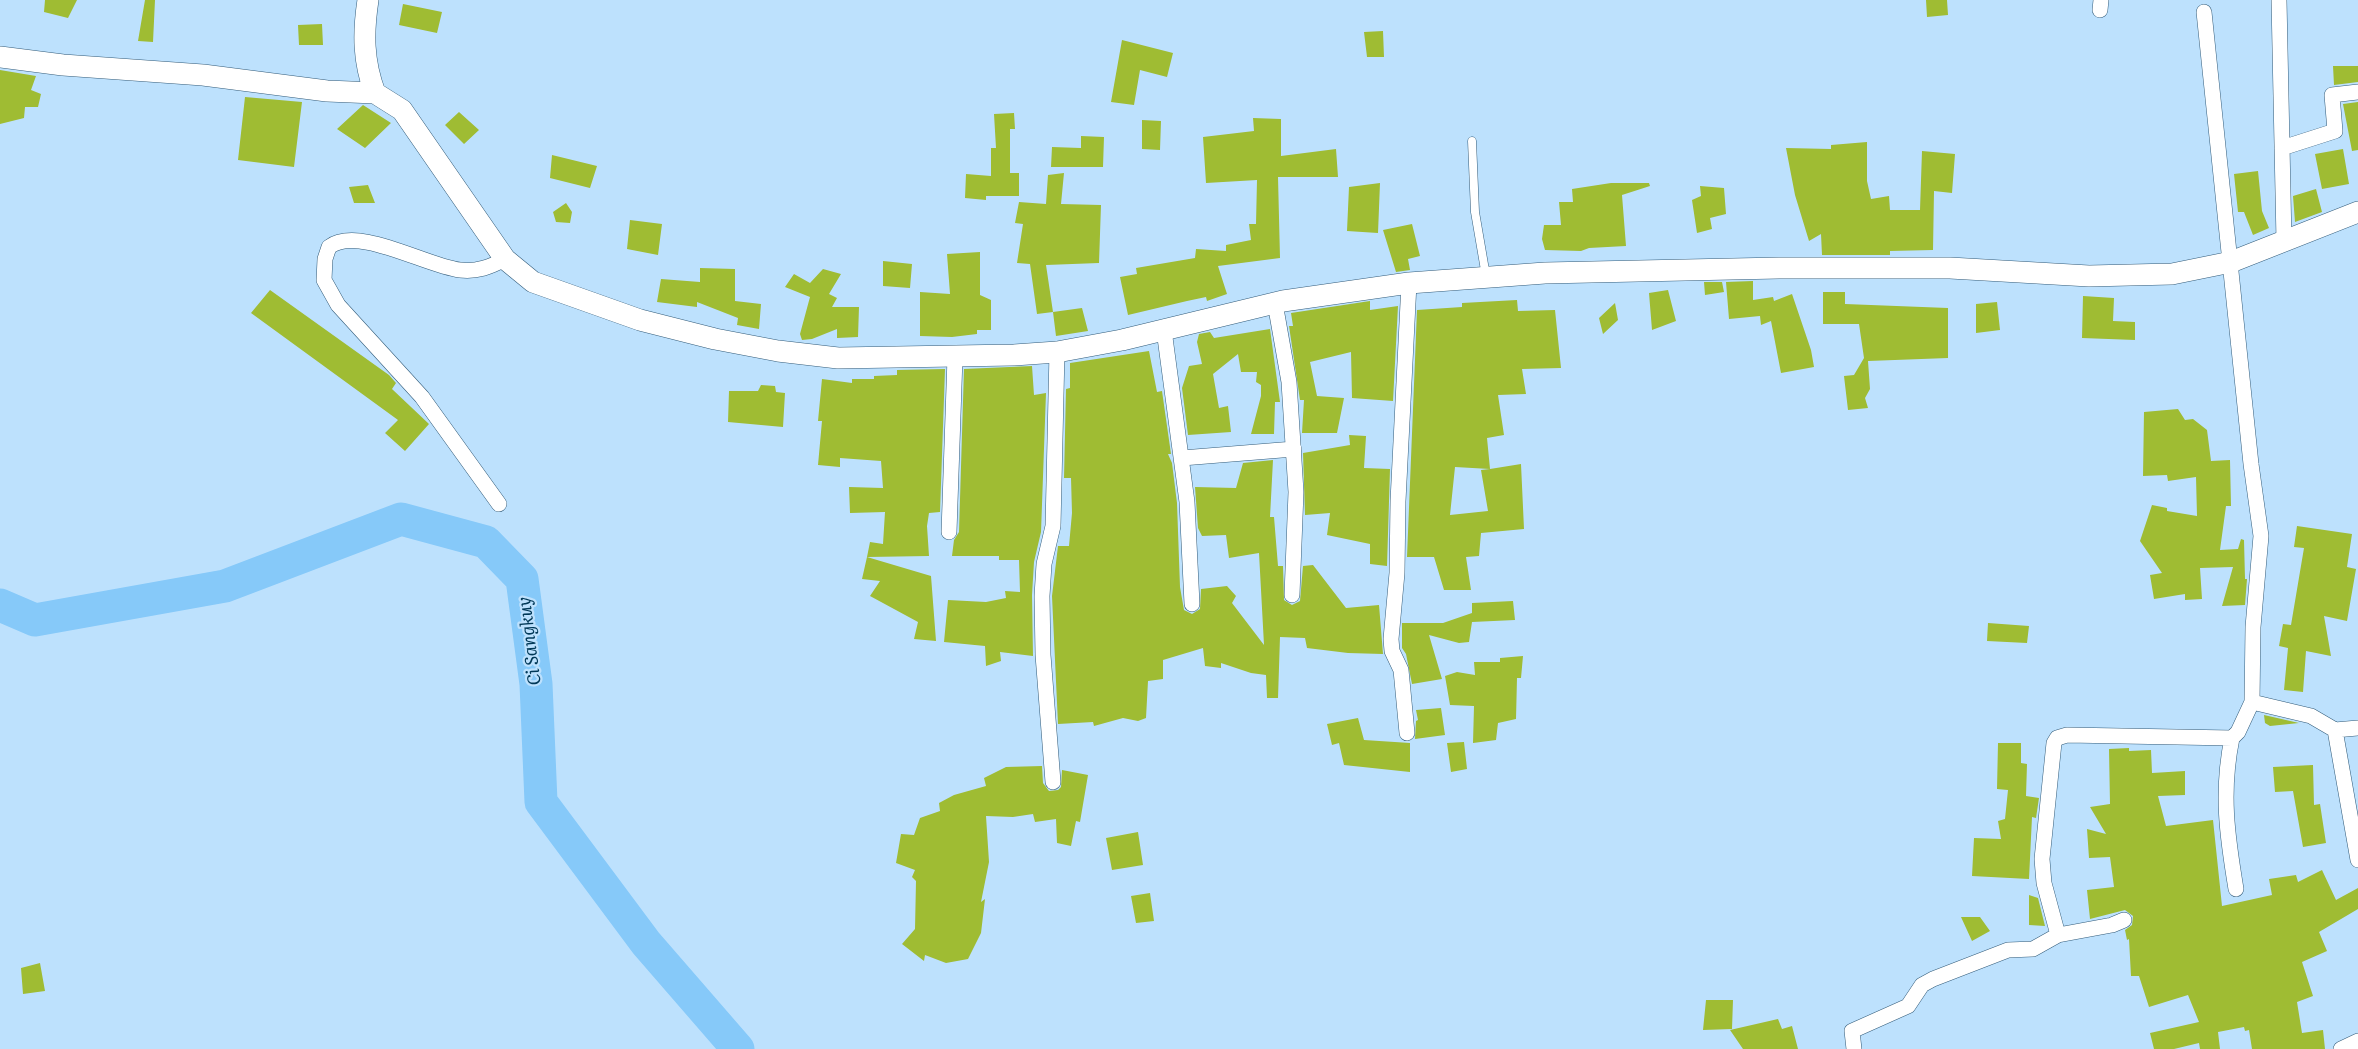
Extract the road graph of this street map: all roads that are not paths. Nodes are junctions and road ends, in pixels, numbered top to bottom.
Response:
1 (368, 0) edge
2 (2279, 0) edge
3 (2204, 12) dead end
4 (0, 57) edge
5 (2358, 92) edge
6 (375, 93) junction
7 (1472, 141) dead end
8 (2282, 147) junction
9 (2358, 212) edge
10 (2284, 241) junction
11 (505, 260) junction
12 (2231, 262) junction
13 (1486, 277) junction
14 (1409, 283) junction
15 (1275, 303) junction
16 (1164, 330) junction
17 (1057, 352) junction
18 (955, 357) junction
19 (1294, 449) junction
20 (1182, 458) junction
21 (499, 504) dead end
22 (949, 532) dead end
23 (1292, 595) dead end
24 (1192, 604) dead end
25 (2252, 702) junction
26 (2358, 728) edge
27 (2335, 730) junction
28 (1407, 733) dead end
29 (2232, 738) junction
30 (1053, 782) dead end
31 (2358, 861) edge
32 (2236, 889) dead end
33 (2124, 920) dead end
34 (2058, 935) junction
35 (2358, 1041) edge
36 (1854, 1049) edge
37 (2341, 1049) edge

1 - 6 street
2 - 8 street
3 - 12 street
4 - 6 street
5 - 8 street
6 - 11 street
7 - 13 lane
8 - 10 street
9 - 10 street
10 - 12 street
11 - 18 street
11 - 21 street
12 - 13 street
12 - 25 street
13 - 14 street
14 - 15 street
14 - 28 street
15 - 16 street
15 - 19 street
16 - 17 street
16 - 20 street
17 - 18 street
17 - 30 street
18 - 22 street
19 - 20 street
19 - 23 street
20 - 24 street
25 - 27 street
25 - 29 street
26 - 27 street
27 - 31 street
29 - 32 street
29 - 34 street
33 - 34 street
34 - 36 street
35 - 37 street

